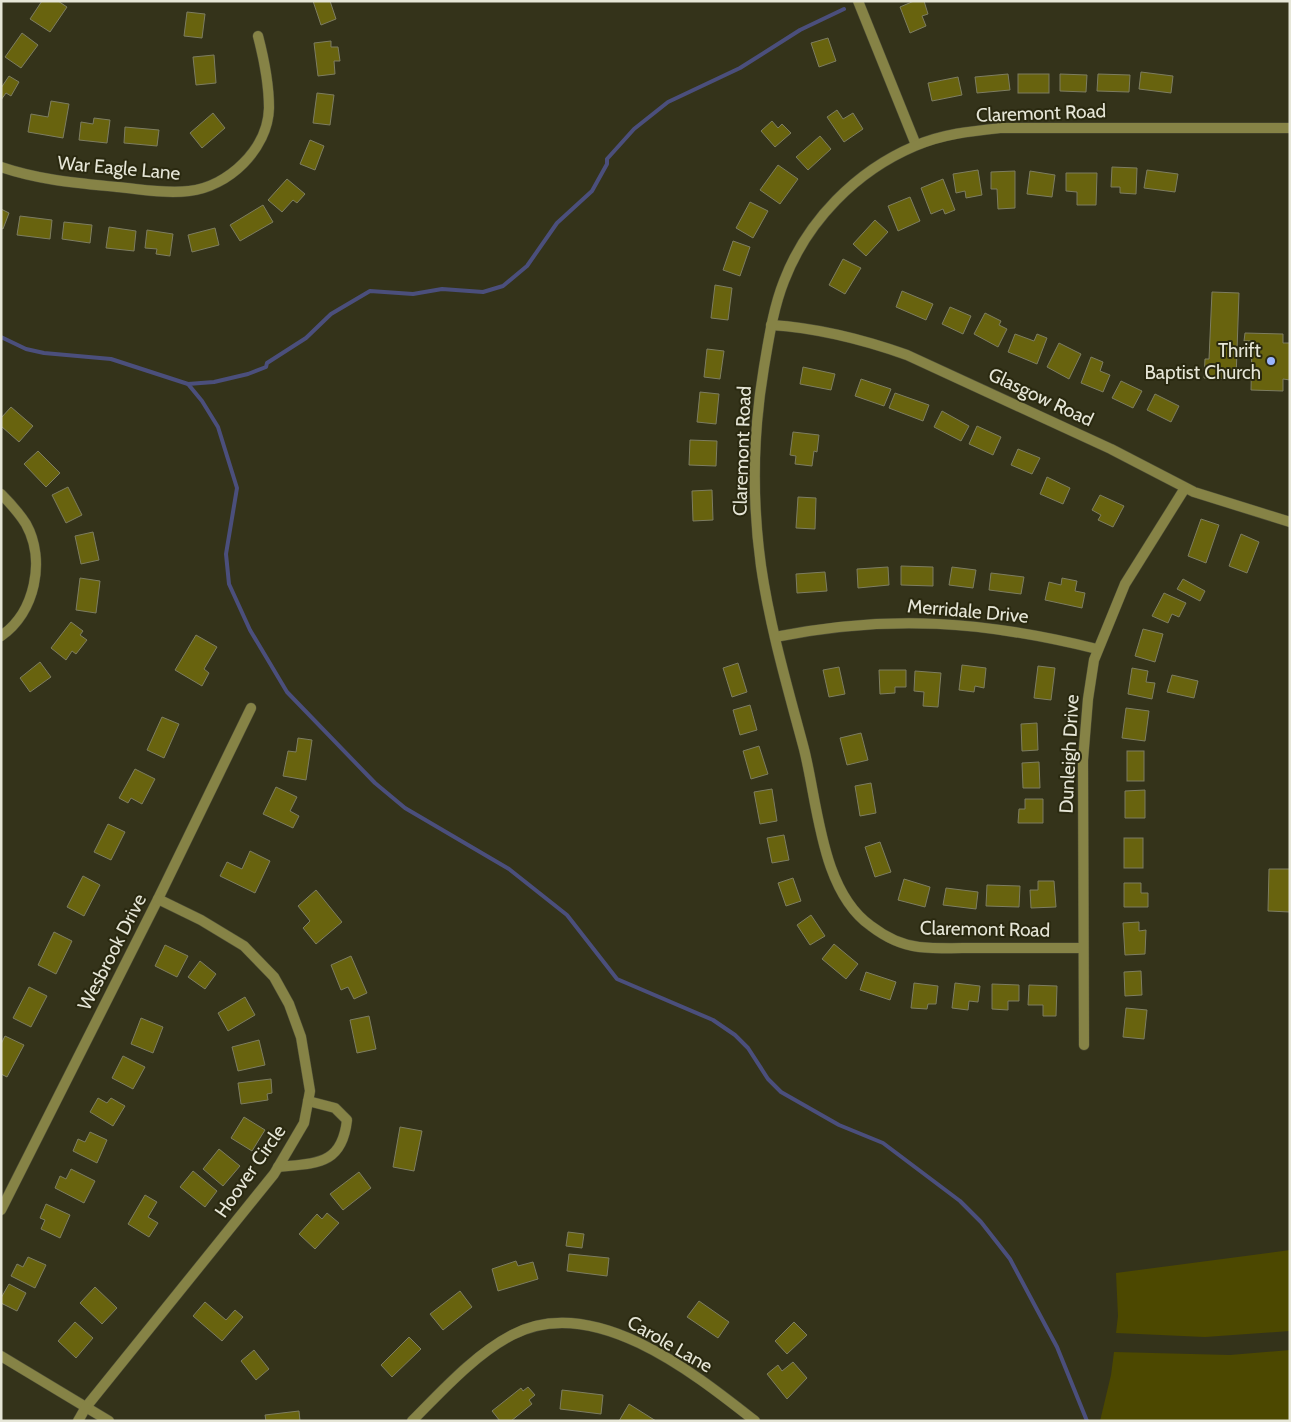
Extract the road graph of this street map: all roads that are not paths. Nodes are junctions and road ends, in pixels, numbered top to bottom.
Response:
1 (858, 1) edge
2 (258, 36) dead end
3 (1290, 128) edge
4 (916, 146) junction
5 (1, 167) edge
6 (771, 325) junction
7 (1185, 488) junction
8 (1, 494) edge
9 (1290, 522) edge
10 (1, 636) edge
11 (774, 637) junction
12 (1097, 649) junction
13 (251, 708) dead end
14 (158, 899) junction
15 (1083, 948) junction
16 (1084, 1045) dead end
17 (308, 1101) junction
18 (278, 1167) junction
19 (1, 1210) edge
20 (1, 1356) edge
21 (86, 1407) junction
22 (78, 1421) edge
23 (109, 1421) edge
24 (412, 1421) edge
25 (755, 1421) edge

1 - 4 street
2 - 5 street, War Eagle Lane
3 - 4 street, Claremont Road
4 - 6 street, Claremont Road
6 - 7 street, Glasgow Road
6 - 11 street, Claremont Road
7 - 9 street, Glasgow Road
7 - 12 street, Dunleigh Drive
8 - 10 street
11 - 12 street, Merridale Drive
11 - 15 street, Claremont Road
12 - 15 street, Dunleigh Drive
13 - 14 street, Wesbrook Drive
14 - 17 street, Hoover Circle
14 - 19 street, Wesbrook Drive
15 - 16 street, Dunleigh Drive
17 - 18 street, Hoover Circle
17 - 18 street
18 - 21 street, Hoover Circle
20 - 21 street
21 - 22 street, Hoover Circle
21 - 23 street
24 - 25 street, Carole Lane

